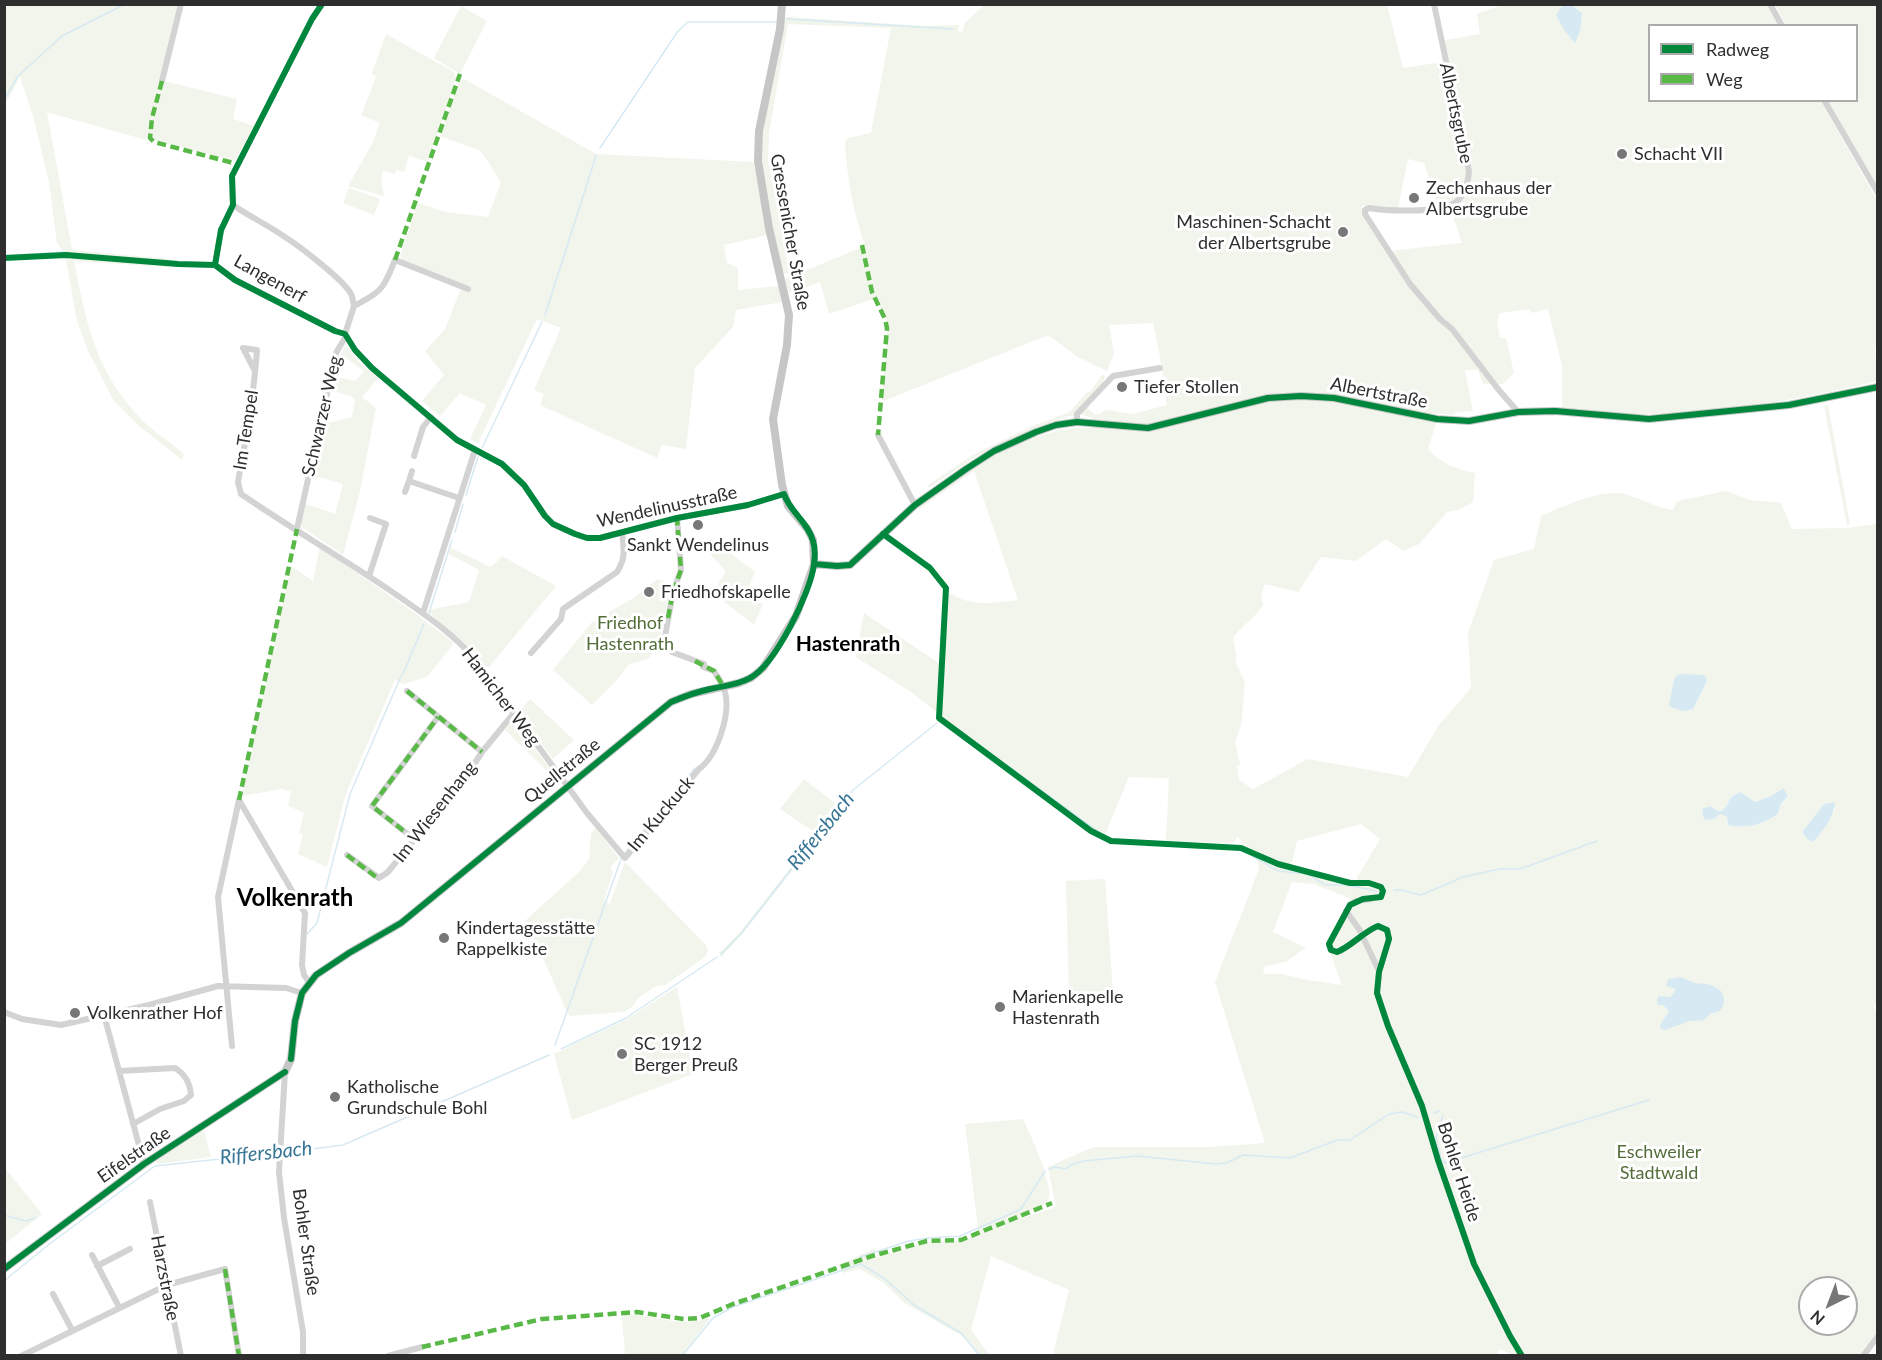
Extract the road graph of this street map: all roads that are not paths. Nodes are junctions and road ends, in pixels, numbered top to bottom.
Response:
1 (181, 4) edge
2 (322, 4) edge
3 (782, 4) edge
4 (1434, 4) edge
5 (1770, 4) edge
6 (1781, 24) edge
7 (162, 81) dead end
8 (1825, 102) edge
9 (1878, 193) edge
10 (233, 205) junction
11 (468, 289) dead end
12 (354, 306) junction
13 (335, 331) dead end
14 (346, 336) junction
15 (1160, 368) dead end
16 (255, 371) dead end
17 (1878, 387) edge
18 (1518, 412) junction
19 (431, 417) junction
20 (1077, 422) junction
21 (878, 435) dead end
22 (475, 450) junction
23 (414, 456) dead end
24 (412, 471) dead end
25 (409, 481) junction
26 (405, 492) dead end
27 (784, 494) junction
28 (459, 498) junction
29 (915, 505) junction
30 (370, 518) dead end
31 (677, 518) junction
32 (297, 528) junction
33 (622, 533) junction
34 (814, 564) junction
35 (369, 576) junction
36 (423, 613) junction
37 (531, 652) dead end
38 (723, 686) junction
39 (407, 691) dead end
40 (514, 713) junction
41 (438, 717) junction
42 (482, 752) junction
43 (567, 786) junction
44 (414, 839) junction
45 (347, 855) dead end
46 (1371, 899) dead end
47 (1346, 910) junction
48 (1362, 935) junction
49 (1379, 972) junction
50 (309, 982) junction
51 (225, 985) junction
52 (302, 993) junction
53 (4, 1012) edge
54 (104, 1015) junction
55 (232, 1046) dead end
56 (119, 1071) junction
57 (285, 1072) junction
58 (133, 1124) junction
59 (144, 1164) junction
60 (150, 1202) dead end
61 (130, 1249) dead end
62 (92, 1255) dead end
63 (97, 1266) junction
64 (4, 1269) edge
65 (167, 1285) junction
66 (53, 1294) dead end
67 (119, 1307) junction
68 (72, 1330) junction
69 (1878, 1336) edge
70 (422, 1347) dead end
71 (181, 1355) edge
72 (21, 1356) edge
73 (173, 1356) edge
74 (238, 1356) edge
75 (303, 1356) edge
76 (388, 1356) edge
77 (1522, 1356) edge
78 (1863, 1356) edge

1 - 7 street
2 - 10 street
3 - 27 main road, Gressenicher Straße
4 - 18 street, Albertsgrube
5 - 6 street
8 - 9 street
10 - 12 street
10 - 13 street, Langenerf
11 - 12 street
12 - 14 street, Schwarzer Weg
14 - 19 street, Wendelinusstraße
14 - 32 street, Schwarzer Weg
15 - 20 street
16 - 32 street, Im Tempel
17 - 18 main road, Albertstraße
18 - 20 main road, Albertstraße
19 - 22 street, Wendelinusstraße
19 - 23 street
20 - 29 main road, Albertstraße
21 - 29 street
22 - 28 street
22 - 33 street, Wendelinusstraße
24 - 25 street
25 - 26 street
25 - 28 street
27 - 31 street, Wendelinusstraße
27 - 34 main road, Gressenicher Straße
28 - 36 street
29 - 34 main road, Albertstraße
30 - 35 street
31 - 33 street, Wendelinusstraße
31 - 38 street
32 - 35 street, Hamicher Weg
33 - 37 street
34 - 38 main road, Quellstraße
35 - 36 street, Hamicher Weg
36 - 40 street, Hamicher Weg
38 - 43 main road, Quellstraße
38 - 43 street, Im Kuckuck
39 - 41 street
40 - 42 street, Im Wiesenhang
40 - 43 street, Hamicher Weg
41 - 42 street
41 - 44 street
42 - 44 street, Im Wiesenhang
43 - 50 main road, Quellstraße
44 - 45 street, Im Wiesenhang
46 - 47 street
47 - 48 street
47 - 48 street
48 - 49 street
48 - 49 street
49 - 77 street, Bohler Heide
50 - 51 street
50 - 52 main road, Quellstraße
51 - 52 street
51 - 54 street
51 - 55 street
52 - 57 main road, Bohler Straße
53 - 54 street
54 - 56 street
56 - 58 street
56 - 58 street
57 - 59 main road, Eifelstraße
57 - 75 street, Bohler Straße
58 - 59 street
59 - 64 main road, Eifelstraße
60 - 65 street, Harzstraße
61 - 63 street
62 - 63 street
63 - 67 street
65 - 67 street
65 - 71 street, Harzstraße
65 - 74 street
66 - 68 street
67 - 68 street
68 - 72 street
69 - 78 street
70 - 76 street
71 - 73 street, Harzstraße

